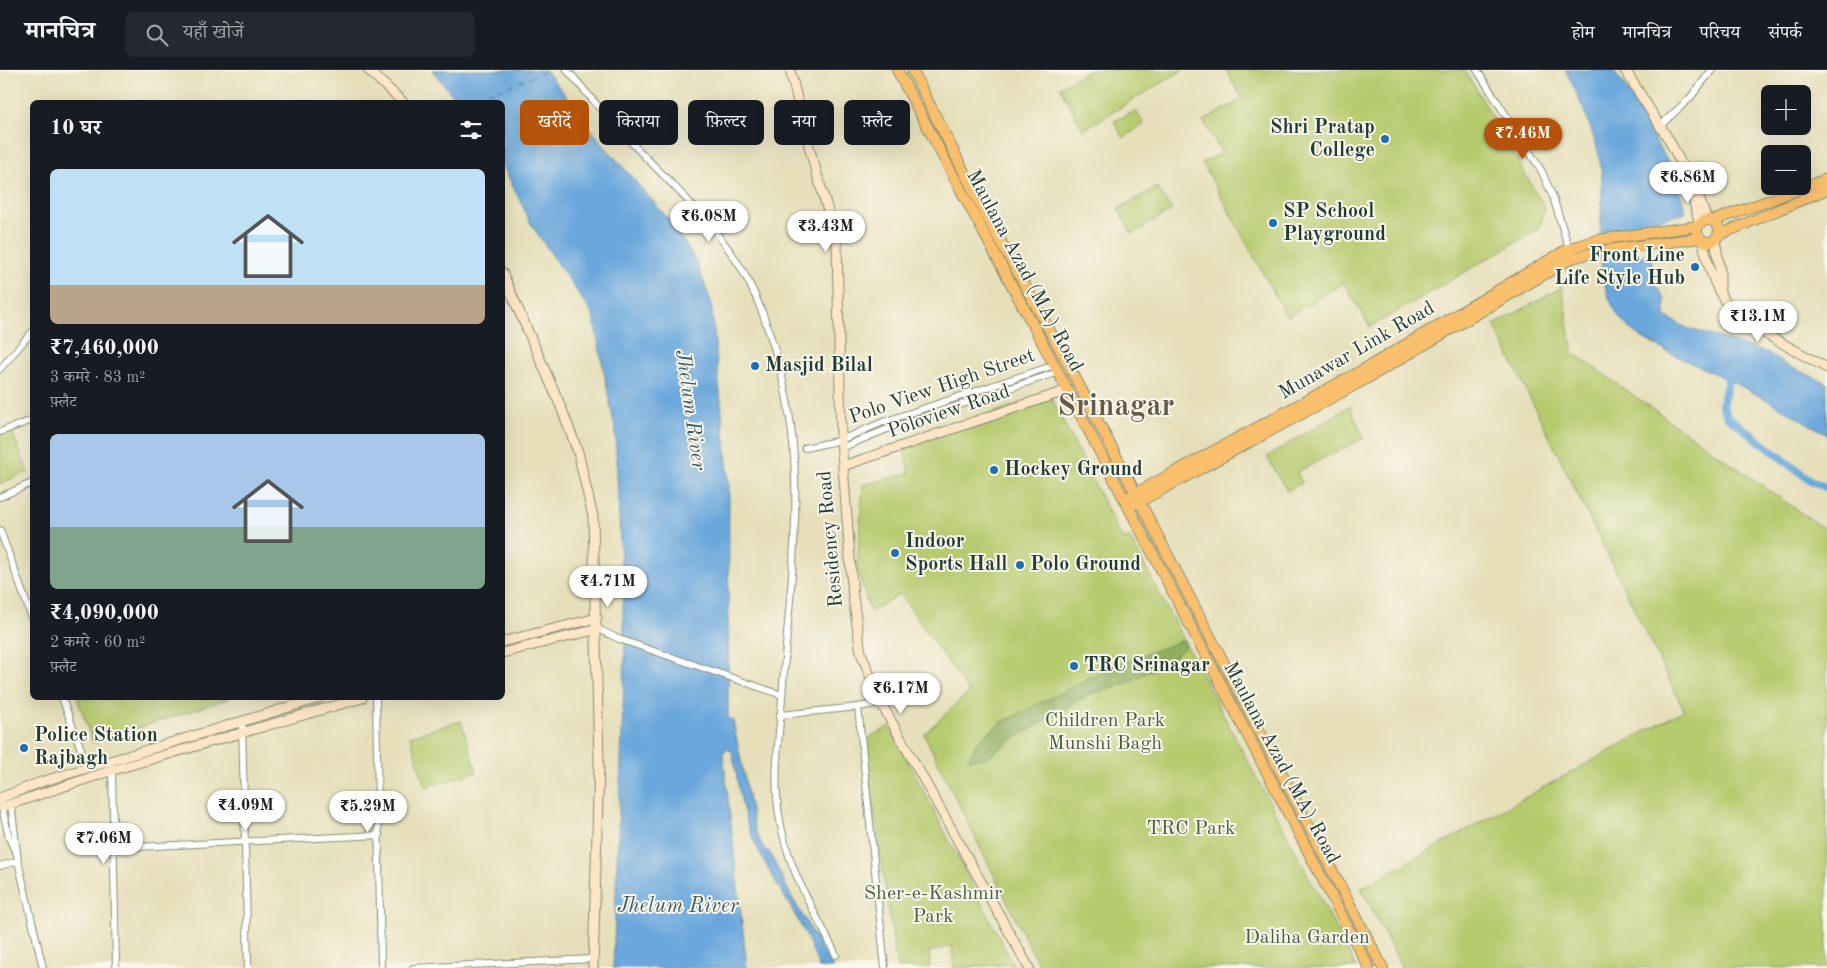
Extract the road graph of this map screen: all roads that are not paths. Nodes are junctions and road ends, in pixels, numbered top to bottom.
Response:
1 (368, 70) edge
2 (567, 70) edge
3 (790, 70) edge
4 (897, 70) edge
5 (912, 70) edge
6 (1477, 70) edge
7 (1625, 70) edge
8 (1712, 70) edge
9 (401, 100) edge
10 (1661, 126) junction
11 (1827, 179) edge
12 (1827, 189) edge
13 (1705, 223) junction
14 (1717, 237) junction
15 (1701, 239) junction
16 (1570, 254) junction
17 (505, 279) edge
18 (1720, 289) junction
19 (30, 334) edge
20 (1826, 366) edge
21 (0, 369) edge
22 (1057, 369) junction
23 (1068, 390) junction
24 (30, 421) edge
25 (0, 432) edge
26 (841, 444) junction
27 (800, 449) junction
28 (842, 466) junction
29 (30, 484) edge
30 (0, 497) edge
31 (1137, 498) junction
32 (1126, 504) junction
33 (0, 530) edge
34 (30, 612) edge
35 (596, 618) junction
36 (598, 629) junction
37 (538, 633) junction
38 (505, 641) edge
39 (542, 642) junction
40 (505, 652) edge
41 (782, 695) junction
42 (63, 700) edge
43 (313, 700) edge
44 (355, 700) edge
45 (376, 700) edge
46 (881, 704) junction
47 (858, 707) junction
48 (780, 715) junction
49 (242, 722) junction
50 (242, 733) junction
51 (112, 766) junction
52 (88, 768) junction
53 (3, 799) edge
54 (379, 835) junction
55 (246, 843) junction
56 (115, 848) junction
57 (17, 858) junction
58 (0, 866) edge
59 (836, 955) dead end
60 (593, 964) edge
61 (511, 966) edge
62 (43, 968) edge
63 (116, 968) edge
64 (248, 968) edge
65 (381, 968) edge
66 (413, 968) edge
67 (885, 968) edge
68 (1029, 968) edge
69 (1369, 968) edge
70 (1383, 968) edge

1 - 9 main road
2 - 27 street
3 - 26 main road, Residency Road
4 - 22 main road, Maulana Azad (MA) Road
5 - 31 main road, Maulana Azad (MA) Road
6 - 16 street
7 - 10 main road
8 - 10 street
10 - 13 main road
11 - 13 main road
12 - 14 main road
13 - 14 main road
13 - 15 main road
13 - 16 main road, Munawar Link Road
14 - 15 main road
14 - 18 main road
15 - 16 main road, Munawar Link Road
15 - 18 main road
16 - 31 main road, Munawar Link Road
17 - 35 main road
18 - 20 main road
19 - 21 street
22 - 23 main road, Maulana Azad (MA) Road
22 - 26 street
23 - 28 main road, Poloview Road
23 - 32 main road, Maulana Azad (MA) Road
24 - 25 street
26 - 27 street
26 - 28 main road, Residency Road
27 - 41 street
28 - 46 main road, Residency Road
29 - 30 street
31 - 32 main road, Munawar Link Road
31 - 70 main road, Maulana Azad (MA) Road
32 - 69 main road, Maulana Azad (MA) Road
33 - 34 street
35 - 36 main road
35 - 37 main road
36 - 39 main road
36 - 41 street
36 - 60 main road
37 - 38 main road
37 - 39 main road
39 - 40 main road
41 - 48 street
42 - 52 street
43 - 49 main road
44 - 50 main road
45 - 54 street
46 - 47 street
46 - 68 main road, Residency Road
47 - 48 street
47 - 67 street
48 - 59 street
49 - 50 street
49 - 51 main road
50 - 51 main road
50 - 55 street
51 - 52 main road
51 - 53 main road
51 - 56 street
52 - 53 main road
53 - 57 street
54 - 55 street
54 - 65 street
55 - 56 street
55 - 64 street
56 - 63 street
57 - 58 street
57 - 62 street
60 - 61 street
61 - 66 street

